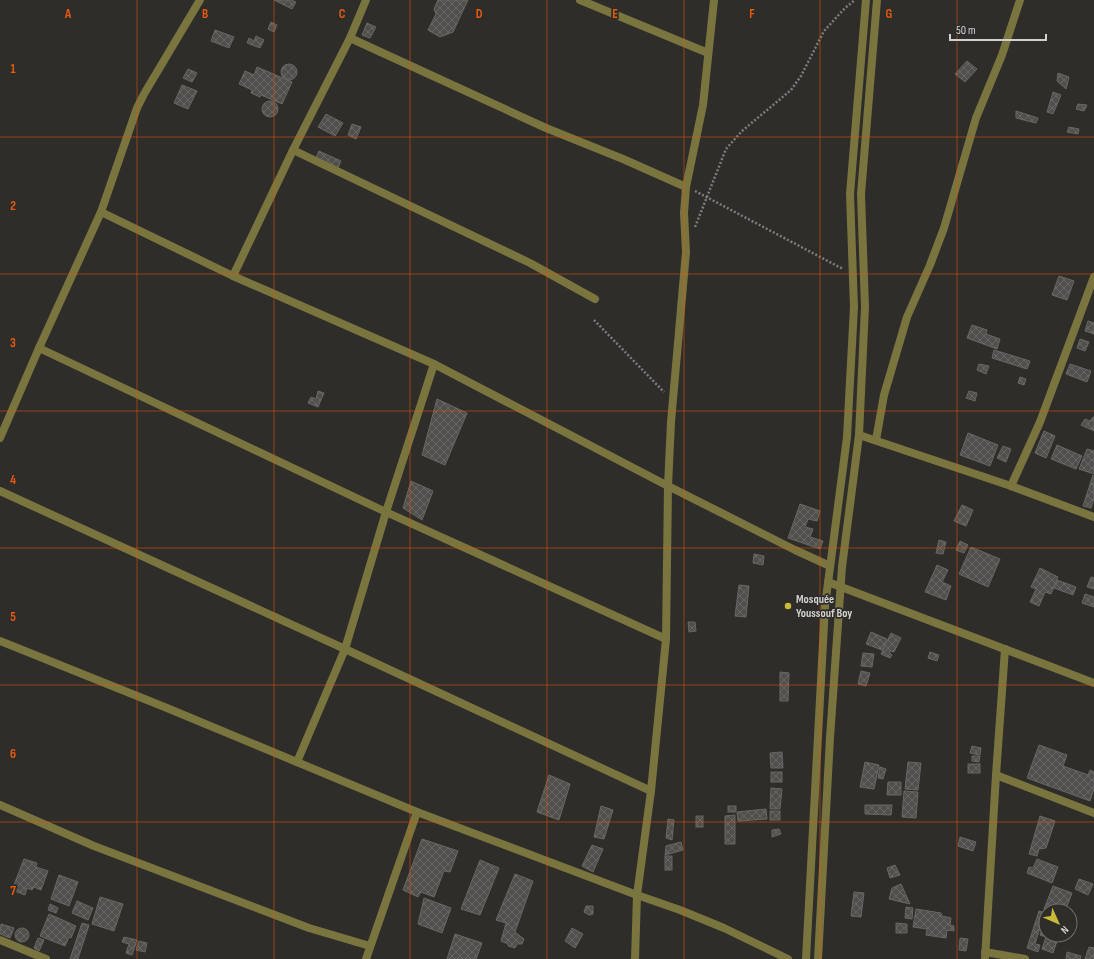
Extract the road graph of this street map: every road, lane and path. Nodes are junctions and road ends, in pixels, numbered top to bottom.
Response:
1 (200, 0) edge
2 (366, 0) edge
3 (580, 0) edge
4 (714, 0) edge
5 (855, 0) edge
6 (866, 0) edge
7 (877, 0) edge
8 (1020, 0) edge
9 (350, 38) junction
10 (708, 53) junction
11 (293, 150) junction
12 (686, 187) junction
13 (706, 197) junction
14 (101, 212) junction
15 (852, 273) junction
16 (233, 276) junction
17 (1094, 277) edge
18 (595, 299) dead end
19 (1090, 301) edge
20 (594, 320) dead end
21 (39, 348) junction
22 (434, 364) junction
23 (673, 401) junction
24 (860, 435) junction
25 (0, 438) edge
26 (876, 440) junction
27 (668, 486) junction
28 (1011, 486) junction
29 (0, 491) edge
30 (386, 512) junction
31 (1094, 517) edge
32 (830, 566) junction
33 (828, 582) junction
34 (841, 587) junction
35 (666, 639) junction
36 (0, 641) edge
37 (345, 649) junction
38 (1006, 650) junction
39 (1094, 683) edge
40 (297, 762) junction
41 (996, 775) junction
42 (651, 791) junction
43 (0, 805) edge
44 (417, 812) junction
45 (1094, 813) edge
46 (637, 895) junction
47 (0, 940) edge
48 (370, 946) junction
49 (985, 956) edge
50 (46, 959) edge
51 (366, 959) edge
52 (635, 959) edge
53 (788, 959) edge
54 (806, 959) edge
55 (818, 959) edge
56 (1025, 959) edge

1 - 14 street
2 - 9 street
3 - 10 street
4 - 10 street
5 - 13 path
6 - 15 street
7 - 24 street
8 - 26 street
9 - 11 street
9 - 12 street
10 - 12 street
11 - 16 street
11 - 18 street
12 - 13 path
12 - 23 street
13 - 15 path
14 - 16 street
14 - 21 street
15 - 32 street
16 - 22 street
17 - 19 street
19 - 28 street
20 - 23 path
21 - 25 street
21 - 30 street
22 - 27 street
22 - 30 street
23 - 27 street
24 - 26 street
24 - 34 street
26 - 28 street
27 - 32 street
27 - 35 street
28 - 31 street
29 - 37 street
30 - 35 street
30 - 37 street
32 - 33 street
33 - 34 street
33 - 54 street
34 - 38 street
34 - 55 street
35 - 42 street
36 - 40 street
37 - 40 street
37 - 42 street
38 - 39 street
38 - 41 street
40 - 44 street
41 - 45 street
41 - 49 street
42 - 46 street
43 - 48 street
44 - 46 street
44 - 48 street
46 - 52 street
46 - 53 street
47 - 50 street
48 - 51 street
49 - 56 street

